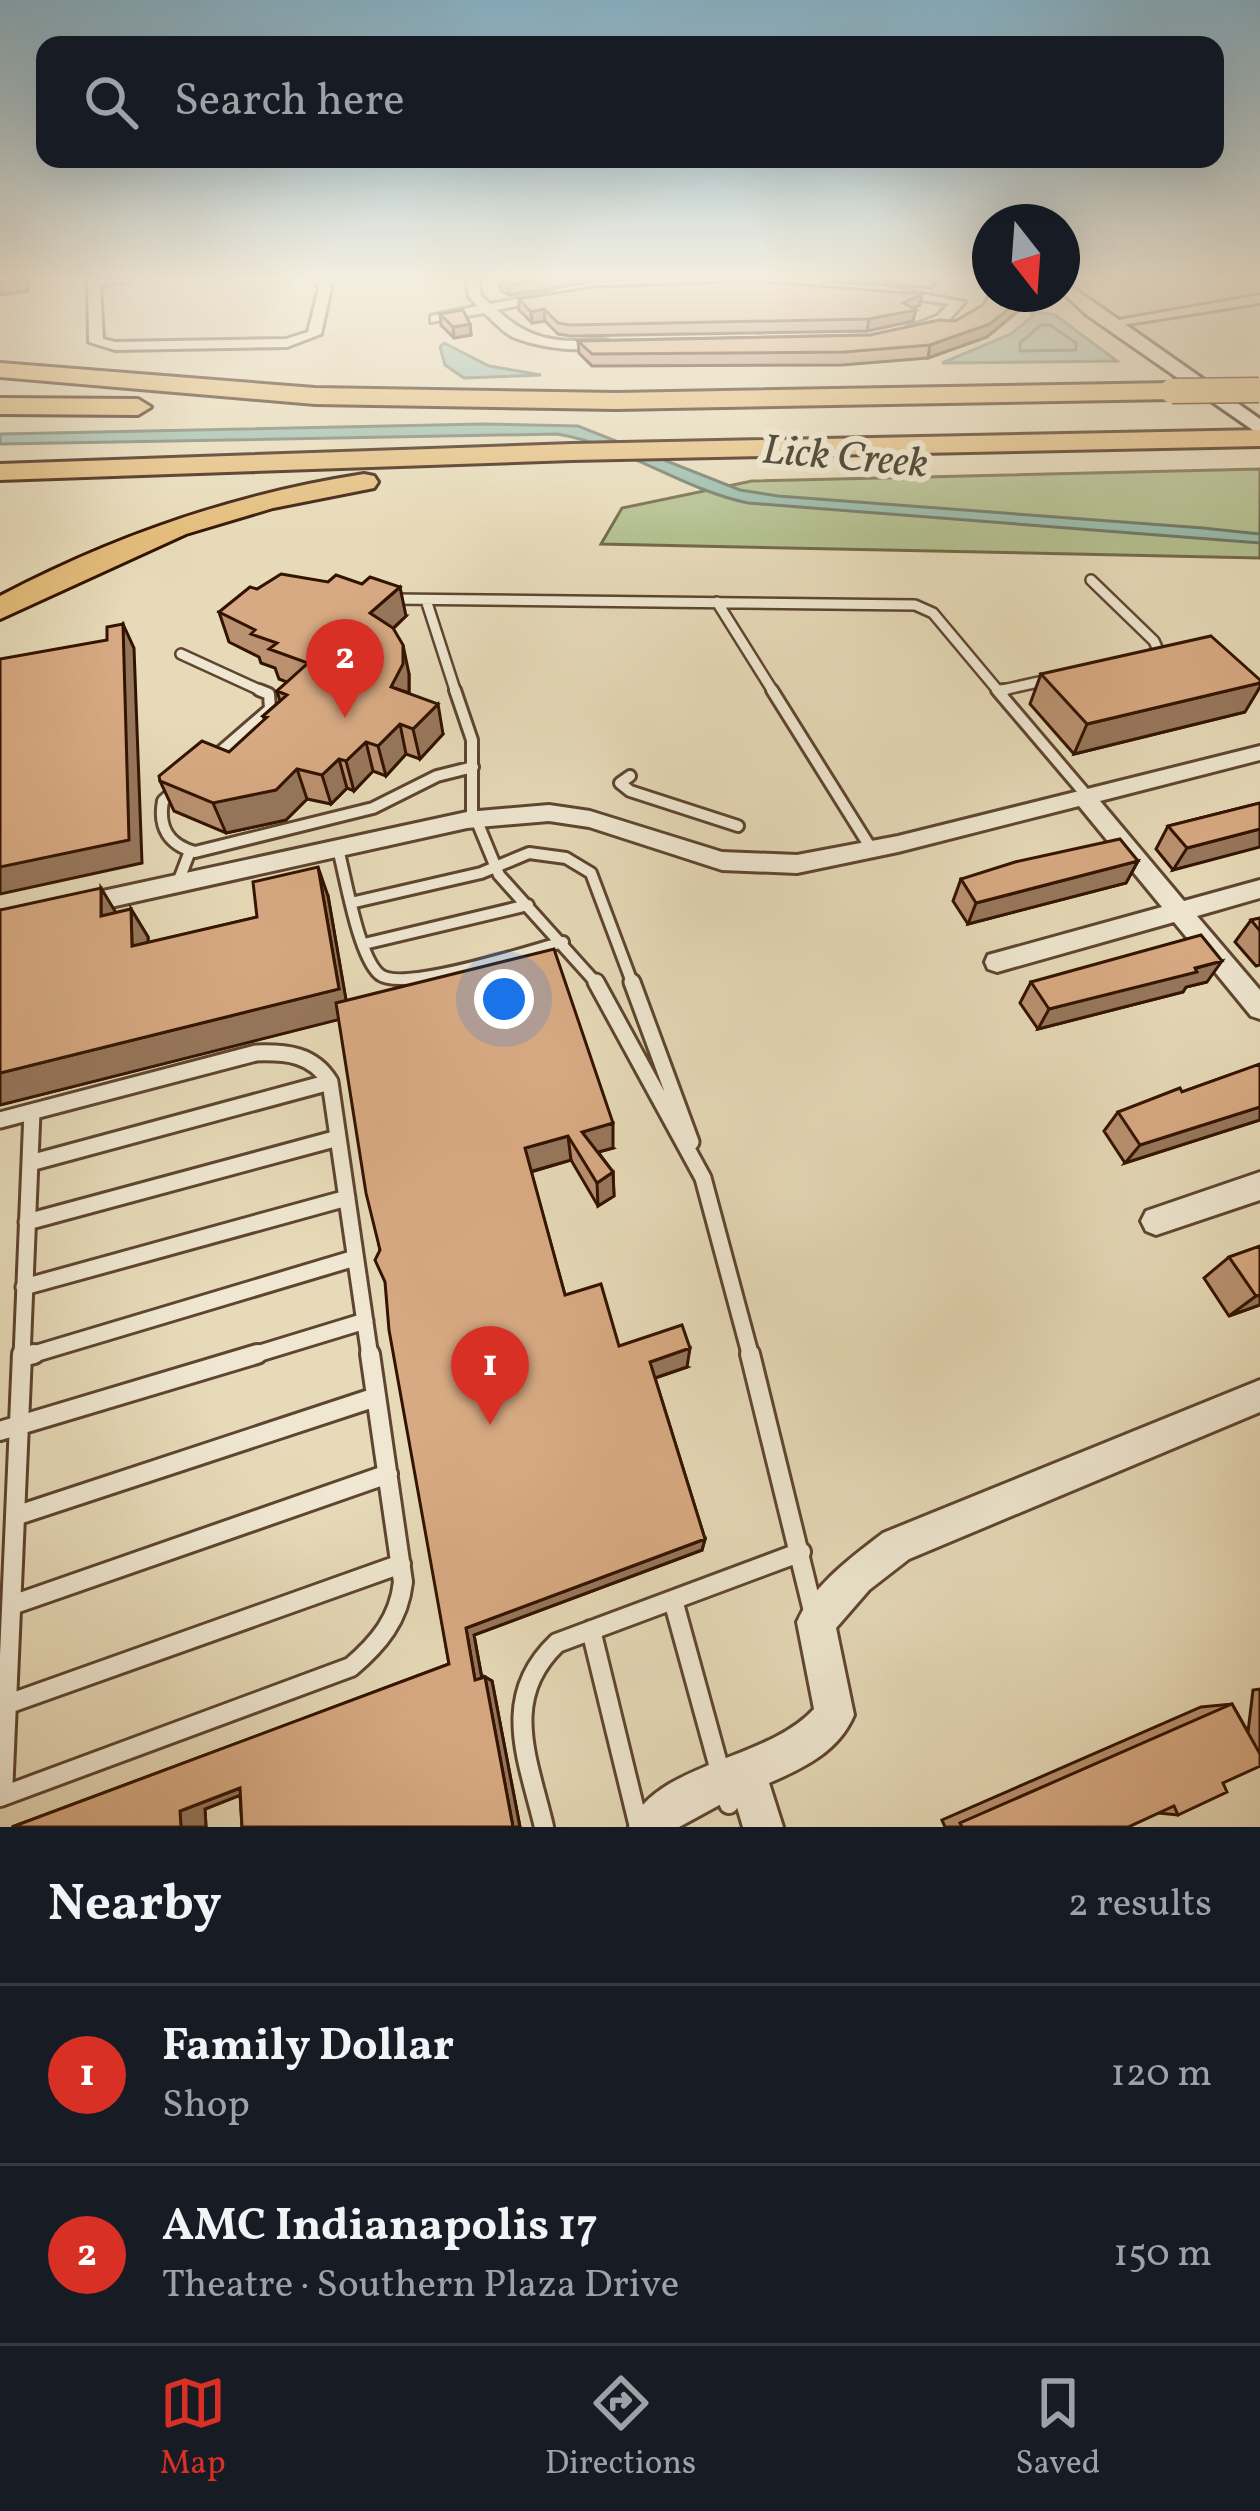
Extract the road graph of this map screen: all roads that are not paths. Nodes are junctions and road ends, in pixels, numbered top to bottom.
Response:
1 (1170, 365) edge
2 (1187, 365) edge
3 (0, 370) edge
4 (1260, 389) edge
5 (559, 400) junction
6 (0, 406) edge
7 (1260, 412) edge
8 (1252, 435) edge
9 (572, 452) junction
10 (0, 472) edge
11 (1091, 580) dead end
12 (384, 598) edge
13 (426, 600) junction
14 (717, 602) junction
15 (0, 609) edge
16 (181, 654) dead end
17 (1132, 661) edge
18 (1066, 676) edge
19 (998, 691) junction
20 (1260, 754) edge
21 (473, 767) junction
22 (630, 776) dead end
23 (1087, 798) junction
24 (474, 819) junction
25 (738, 826) dead end
26 (338, 849) junction
27 (872, 850) junction
28 (190, 851) junction
29 (495, 868) junction
30 (177, 885) junction
31 (1260, 889) edge
32 (355, 902) junction
33 (528, 905) junction
34 (1179, 911) junction
35 (52, 912) edge
36 (563, 942) junction
37 (364, 944) junction
38 (997, 962) dead end
39 (1260, 1008) edge
40 (330, 1082) junction
41 (32, 1112) junction
42 (0, 1120) edge
43 (338, 1138) junction
44 (30, 1163) junction
45 (703, 1178) junction
46 (1260, 1186) edge
47 (347, 1198) junction
48 (1156, 1220) dead end
49 (27, 1222) junction
50 (356, 1258) junction
51 (25, 1287) junction
52 (365, 1321) junction
53 (22, 1357) junction
54 (1260, 1396) edge
55 (376, 1397) junction
56 (9, 1430) edge
57 (388, 1474) junction
58 (16, 1516) junction
59 (801, 1552) junction
60 (401, 1564) junction
61 (673, 1600) junction
62 (12, 1605) junction
63 (816, 1622) junction
64 (591, 1630) junction
65 (8, 1704) junction
66 (2, 1796) edge
67 (740, 1796) edge
68 (544, 1827) edge
69 (639, 1827) edge
70 (649, 1827) edge

1 - 8 main road
2 - 7 main road
3 - 5 highway
4 - 5 highway, bridge
5 - 6 highway
8 - 9 highway
9 - 10 highway
9 - 15 highway
11 - 17 lane
12 - 13 lane
13 - 14 lane
13 - 21 lane
14 - 19 lane
14 - 27 lane
16 - 28 lane
18 - 19 lane
19 - 23 lane
20 - 23 street
21 - 24 lane
21 - 28 lane
22 - 25 lane
23 - 27 street
23 - 34 street
24 - 26 street
24 - 27 street
24 - 29 lane
26 - 30 street
26 - 32 lane
28 - 30 lane
29 - 32 lane
29 - 33 lane
29 - 45 lane
30 - 35 street
31 - 34 street
32 - 37 lane
33 - 36 lane
33 - 37 lane
34 - 38 street
34 - 39 street
36 - 37 lane
36 - 45 lane
40 - 41 lane
40 - 43 lane
40 - 44 lane
41 - 42 lane
41 - 44 lane
43 - 47 lane
43 - 49 lane
44 - 49 lane
45 - 59 lane
46 - 48 street
47 - 50 lane
47 - 51 lane
49 - 51 lane
50 - 52 lane
50 - 53 lane
51 - 53 lane
52 - 55 lane
52 - 56 lane
53 - 56 lane
54 - 63 street
55 - 57 lane
55 - 58 lane
56 - 58 lane
57 - 60 lane
57 - 62 lane
58 - 62 lane
59 - 61 lane
59 - 63 lane
60 - 65 lane
60 - 66 lane
61 - 64 lane
61 - 67 lane
62 - 65 lane
63 - 67 street
64 - 68 lane
64 - 69 lane
65 - 66 lane
67 - 70 street

